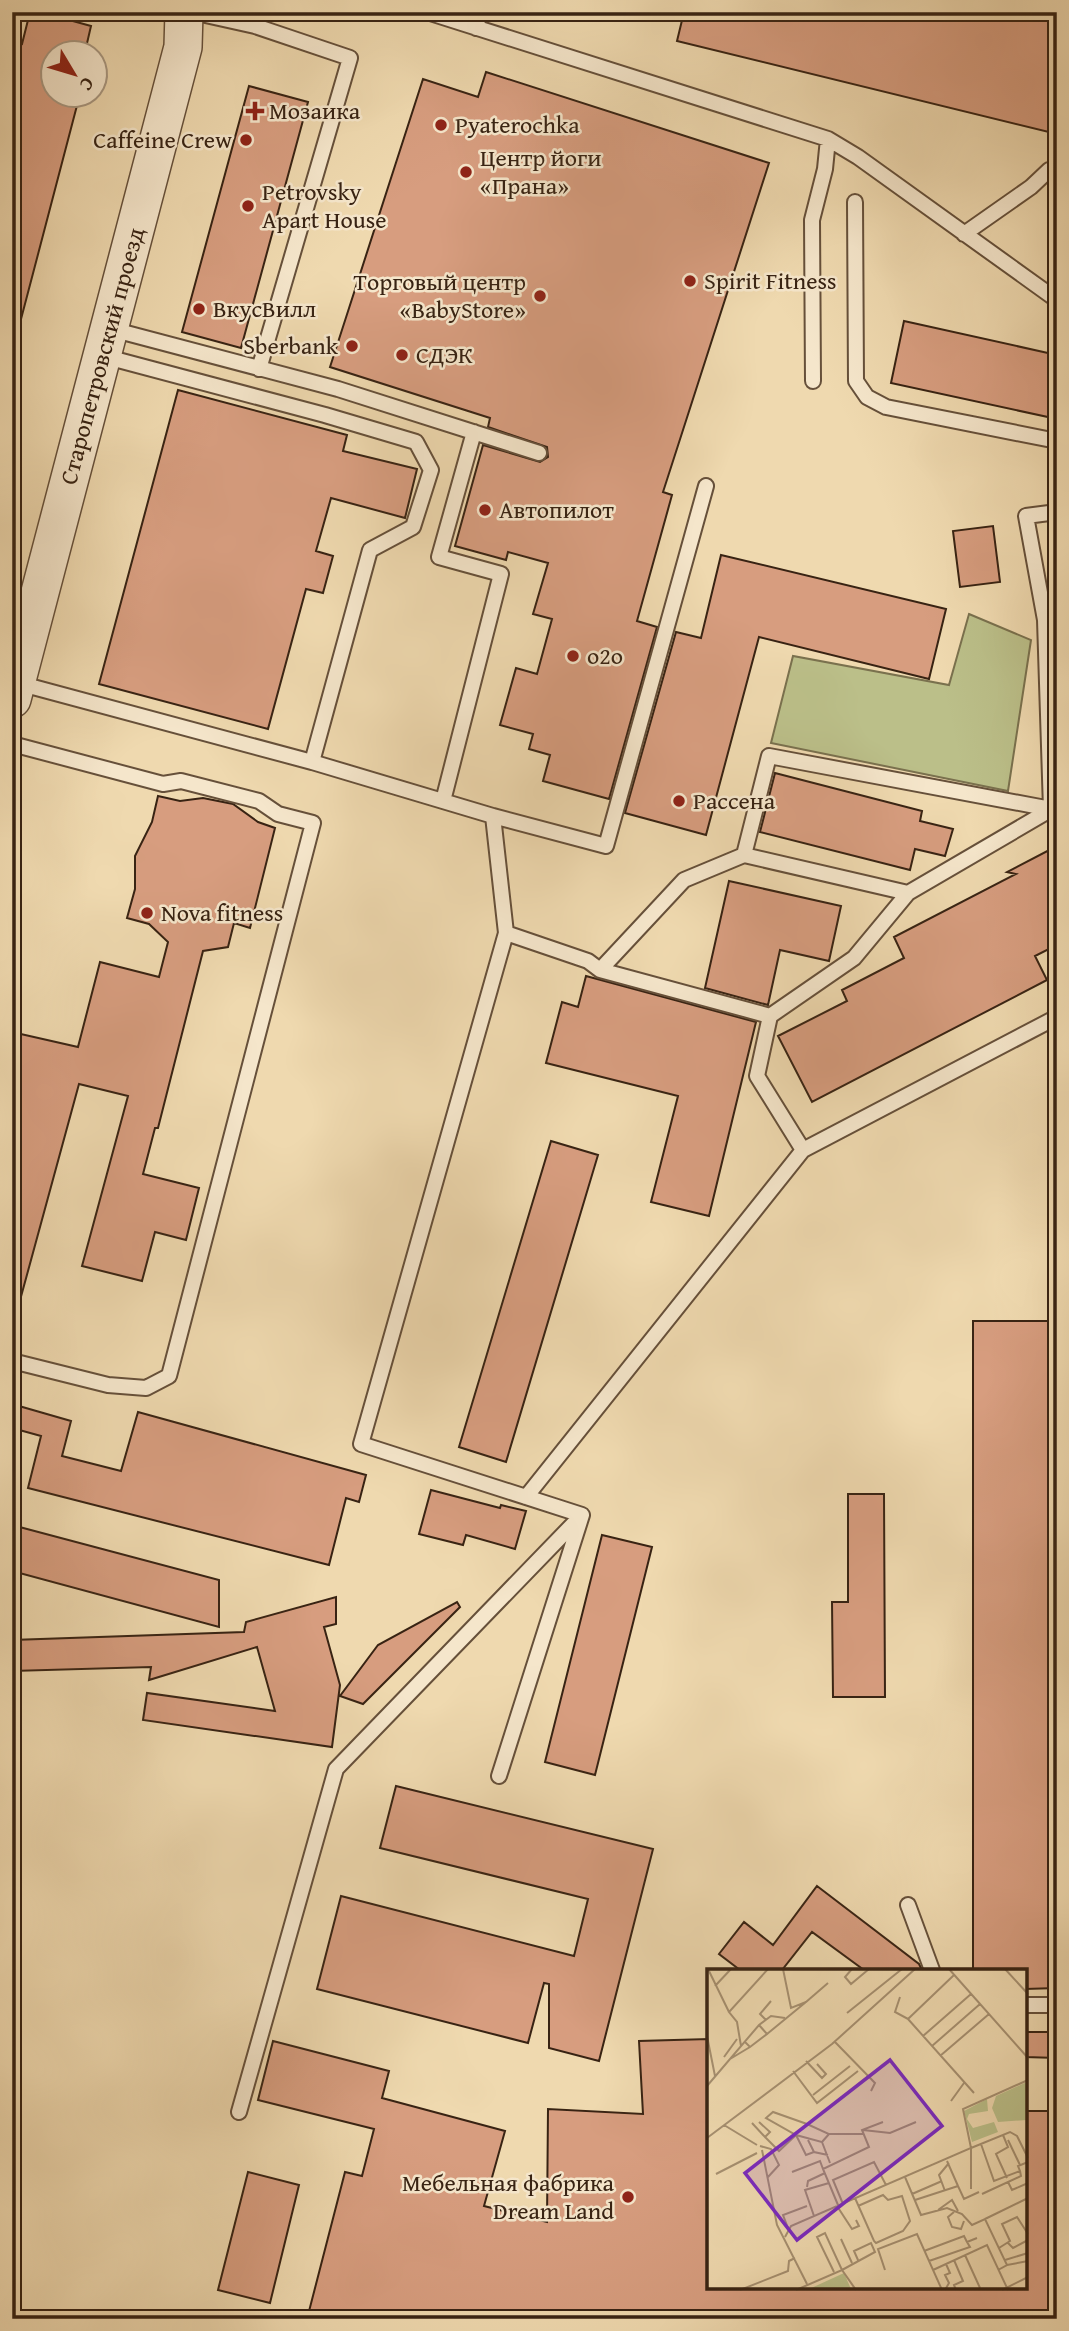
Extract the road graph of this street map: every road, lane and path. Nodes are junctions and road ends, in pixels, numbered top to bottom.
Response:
1 (184, 12) edge
2 (192, 12) edge
3 (426, 12) edge
4 (480, 12) edge
5 (476, 28) junction
6 (828, 139) junction
7 (1057, 176) edge
8 (855, 202) dead end
9 (964, 234) junction
10 (1057, 300) edge
11 (106, 342) junction
12 (259, 369) junction
13 (813, 381) dead end
14 (474, 432) junction
15 (1057, 440) edge
16 (539, 453) dead end
17 (706, 486) dead end
18 (1057, 512) edge
19 (16, 676) edge
20 (12, 744) edge
21 (312, 762) junction
22 (443, 801) junction
23 (1054, 808) edge
24 (494, 816) junction
25 (744, 855) junction
26 (908, 893) junction
27 (506, 933) junction
28 (600, 970) junction
29 (770, 1016) junction
30 (1057, 1017) edge
31 (803, 1150) junction
32 (12, 1361) edge
33 (526, 1497) junction
34 (582, 1515) junction
35 (499, 1776) dead end
36 (908, 1905) dead end
37 (932, 1969) edge
38 (1027, 2005) edge
39 (1057, 2005) edge
40 (239, 2112) dead end

1 - 11 street, Старопетровский проезд
2 - 12 lane
3 - 5 lane
4 - 5 lane
5 - 6 lane
6 - 9 lane
6 - 13 lane
7 - 9 lane
8 - 15 lane
9 - 10 lane
11 - 12 lane
11 - 19 street, Старопетровский проезд
11 - 21 lane
12 - 14 lane
14 - 16 lane
14 - 22 lane
17 - 24 lane
18 - 23 lane
19 - 21 lane
20 - 32 lane
21 - 22 lane
22 - 24 lane
23 - 25 lane
23 - 26 lane
24 - 27 lane
25 - 26 lane
25 - 28 lane
26 - 29 lane
27 - 28 lane
27 - 33 lane
28 - 29 lane
29 - 31 lane
30 - 31 lane
31 - 33 lane
33 - 34 lane
34 - 35 lane
34 - 40 lane
36 - 37 lane
38 - 39 lane

